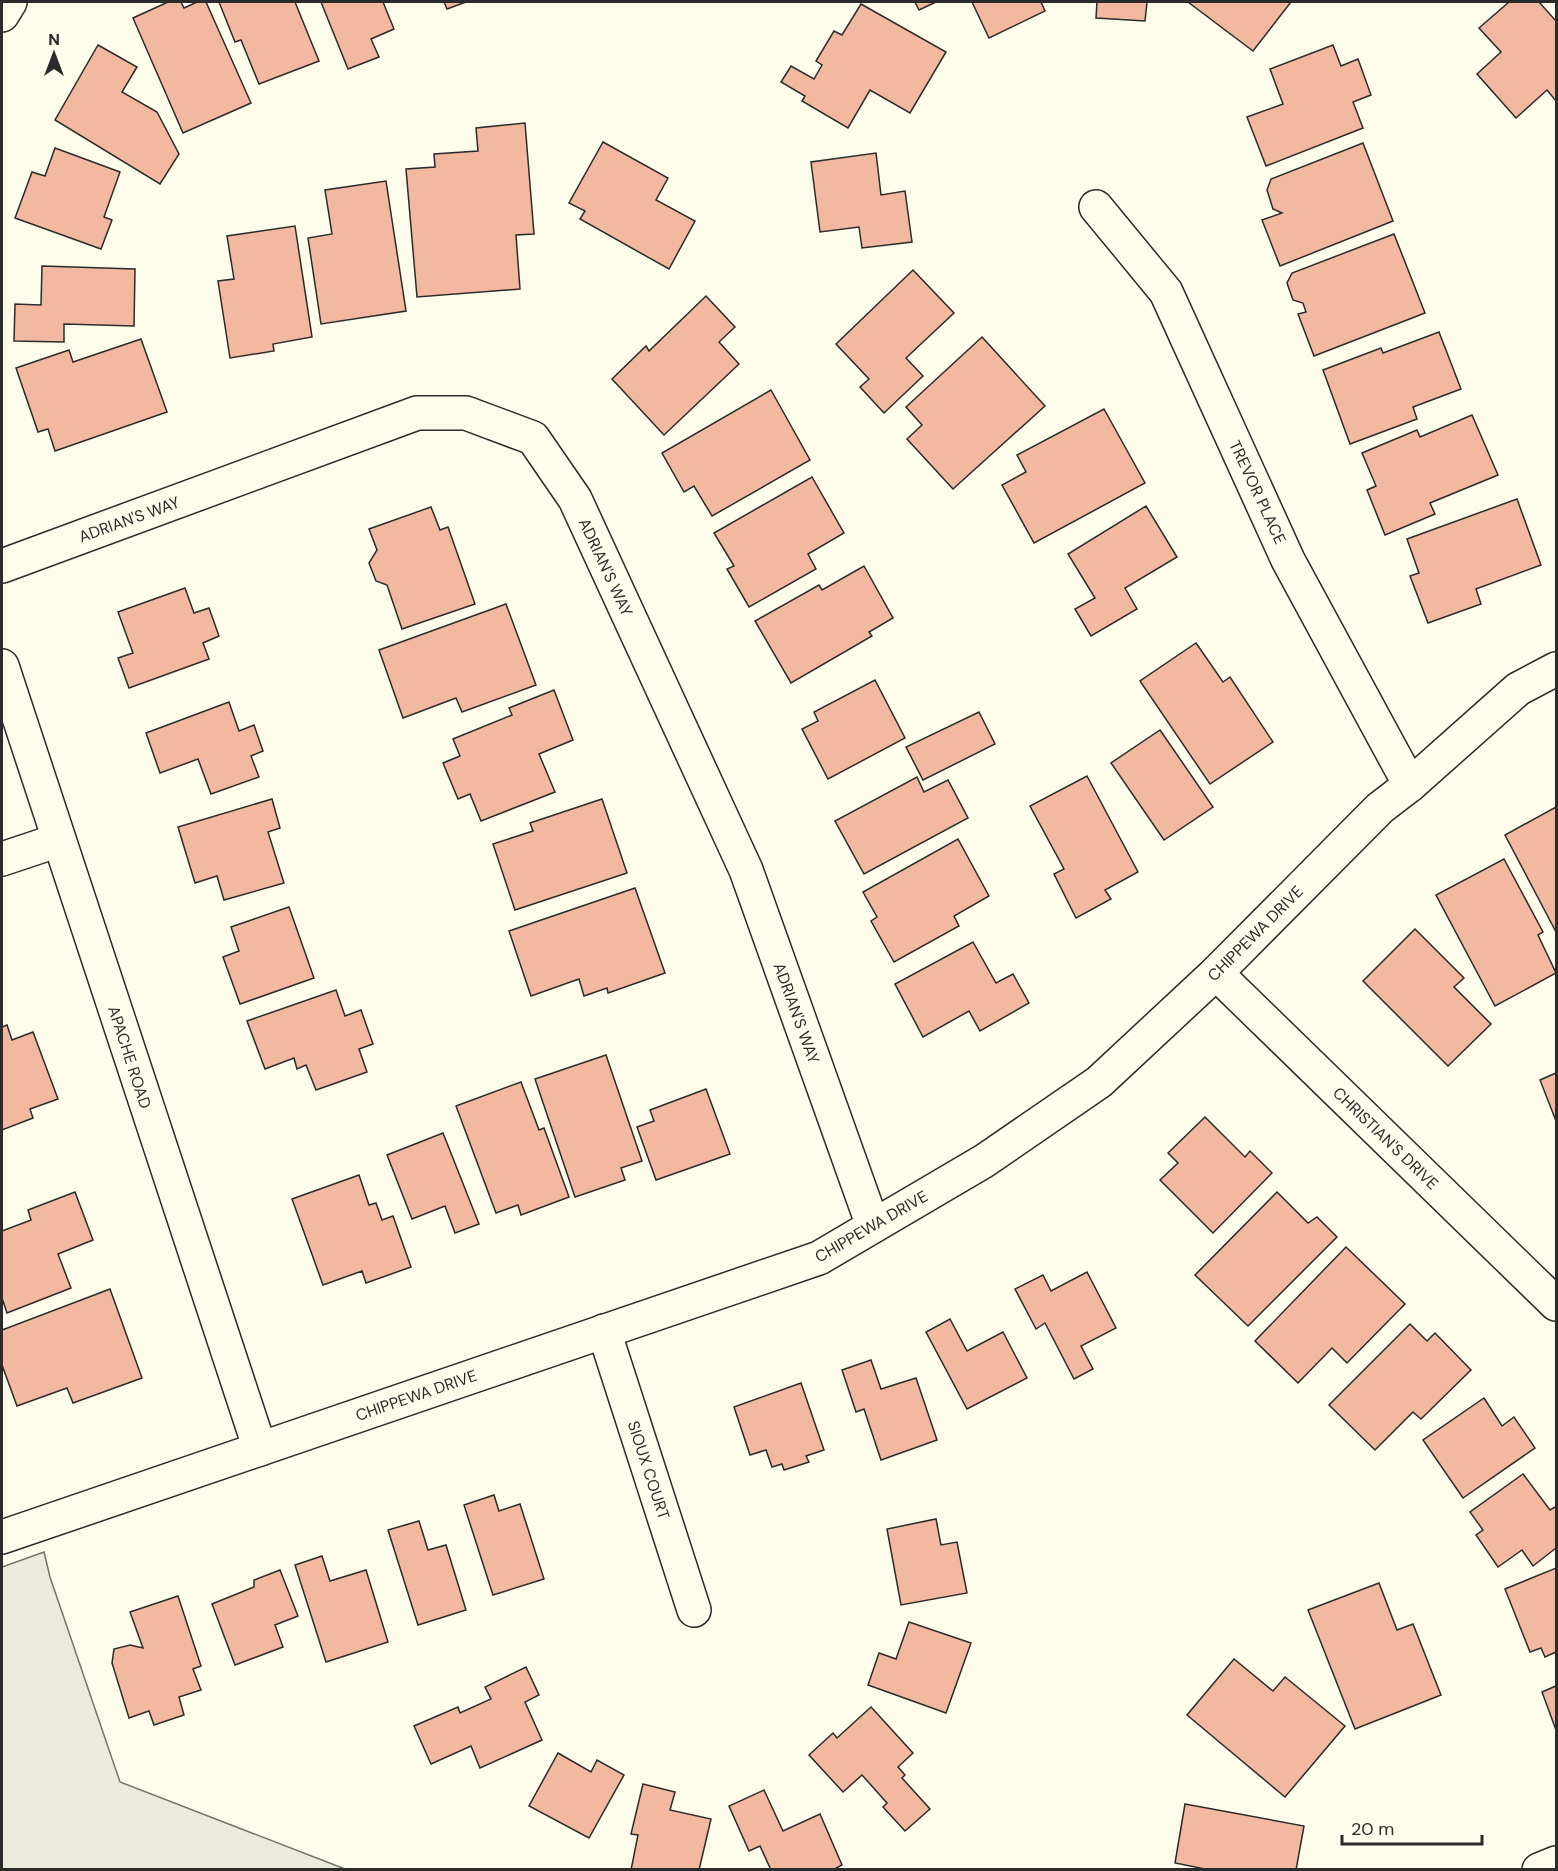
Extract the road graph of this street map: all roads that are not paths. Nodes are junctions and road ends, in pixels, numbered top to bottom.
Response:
1 (10, 2) edge
2 (2, 15) edge
3 (1096, 207) dead end
4 (2, 566) edge
5 (2, 666) edge
6 (1557, 669) edge
7 (1410, 785) junction
8 (59, 840) junction
9 (2, 859) edge
10 (1216, 972) junction
11 (873, 1226) junction
12 (1557, 1305) edge
13 (604, 1331) junction
14 (260, 1449) junction
15 (2, 1537) edge
16 (694, 1610) dead end
17 (1557, 1863) edge
18 (1539, 1869) edge

1 - 2 street
3 - 7 street, TREVOR PLACE
4 - 11 street, ADRIAN'S WAY
5 - 8 street, APACHE ROAD
6 - 7 street, CHIPPEWA DRIVE
7 - 10 street, CHIPPEWA DRIVE
8 - 9 street
8 - 14 street, APACHE ROAD
10 - 11 street, CHIPPEWA DRIVE
10 - 12 street, CHRISTIAN'S DRIVE
11 - 13 street, CHIPPEWA DRIVE
13 - 14 street, CHIPPEWA DRIVE
13 - 16 street, SIOUX COURT
14 - 15 street, CHIPPEWA DRIVE
17 - 18 street

